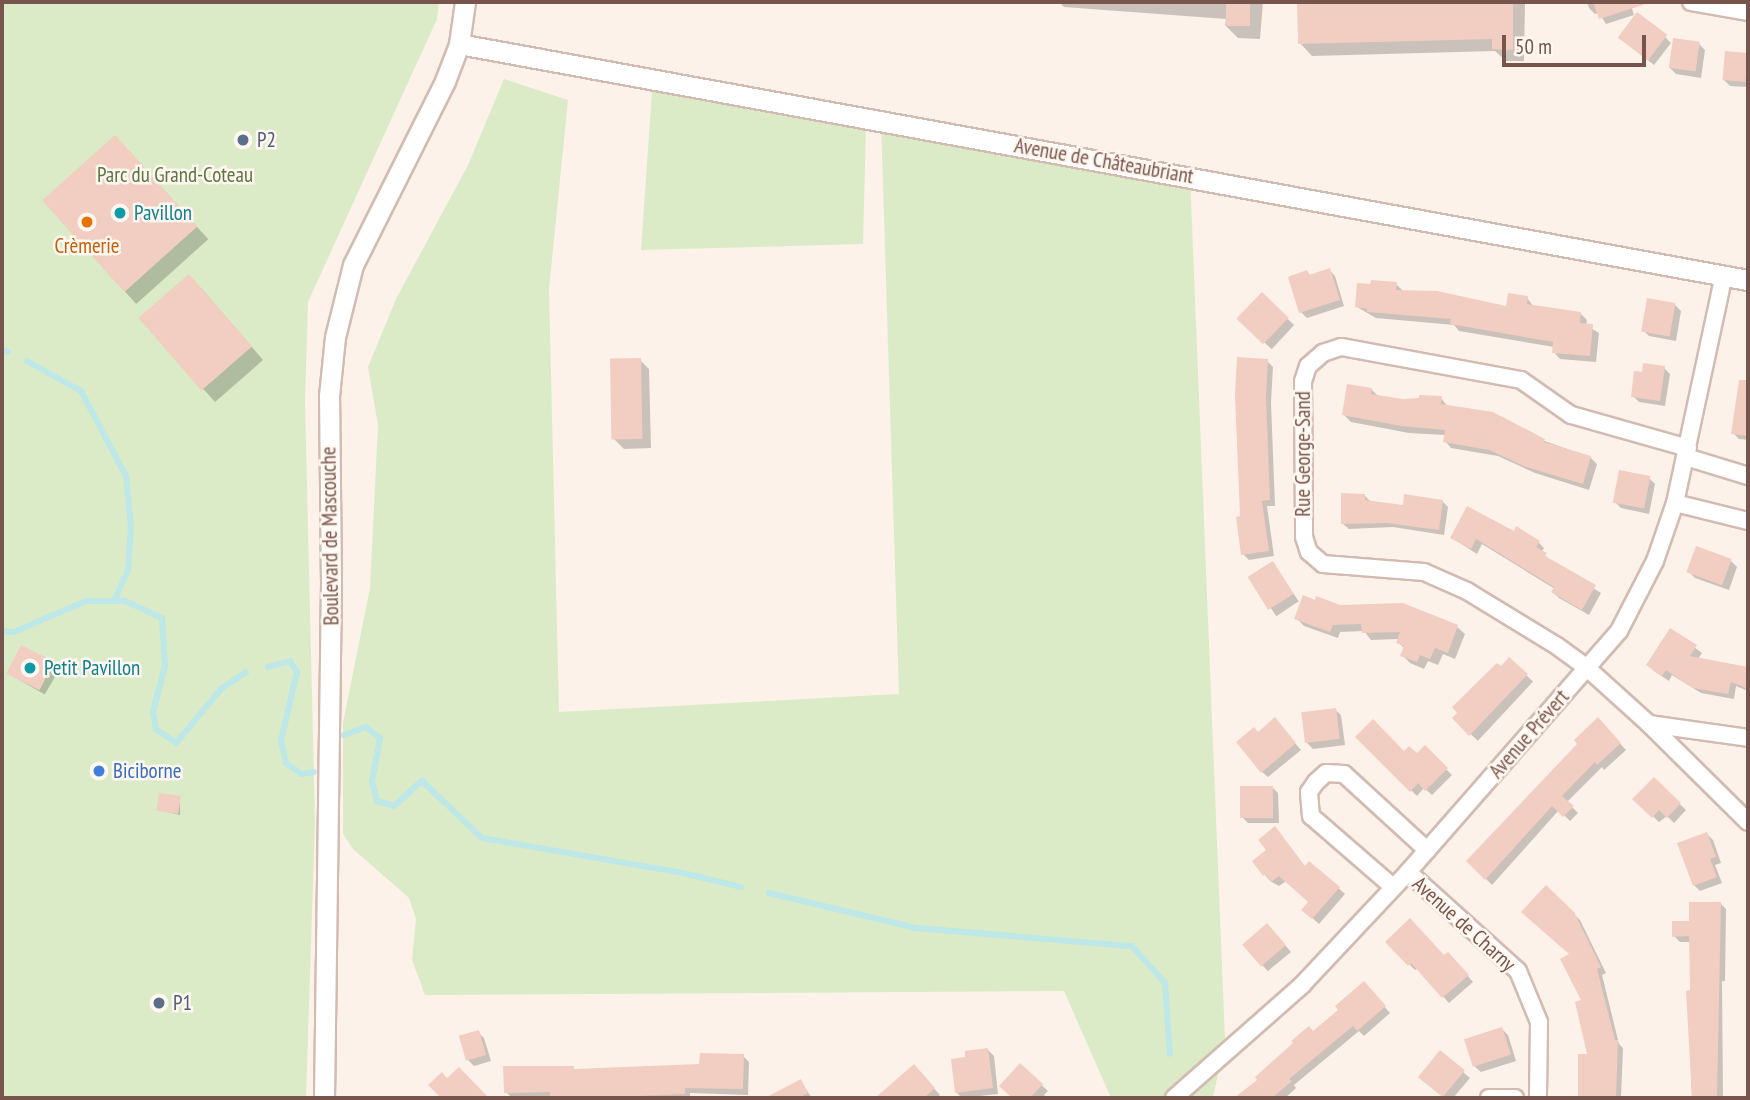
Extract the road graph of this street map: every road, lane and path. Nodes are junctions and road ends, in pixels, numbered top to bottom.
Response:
1 (464, 2) edge
2 (1691, 2) edge
3 (1748, 12) edge
4 (459, 44) junction
5 (1724, 275) junction
6 (1748, 279) edge
7 (1687, 452) junction
8 (1748, 476) edge
9 (1675, 503) junction
10 (1748, 521) edge
11 (1587, 668) junction
12 (1649, 724) junction
13 (1748, 738) edge
14 (1748, 822) edge
15 (1427, 850) junction
16 (1408, 872) junction
17 (1393, 887) junction
18 (324, 1098) edge
19 (1174, 1098) edge
20 (1489, 1098) edge
21 (1515, 1098) edge
22 (1538, 1098) edge

1 - 4 street, Boulevard de Mascouche
2 - 3 street
4 - 5 street, Avenue de Châteaubriant
4 - 18 street, Boulevard de Mascouche
5 - 6 street, Avenue de Châteaubriant
5 - 7 street, Avenue Prévert
7 - 8 street
7 - 9 street, Avenue Prévert
7 - 11 street, Rue George-Sand
9 - 10 street
9 - 11 street, Avenue Prévert
11 - 12 street
11 - 15 street, Avenue Prévert
12 - 13 street
12 - 14 street
15 - 16 street, Avenue Prévert
15 - 17 street
16 - 17 street, Avenue Prévert
16 - 22 street, Avenue de Charny
17 - 19 street, Avenue Prévert
20 - 21 street

